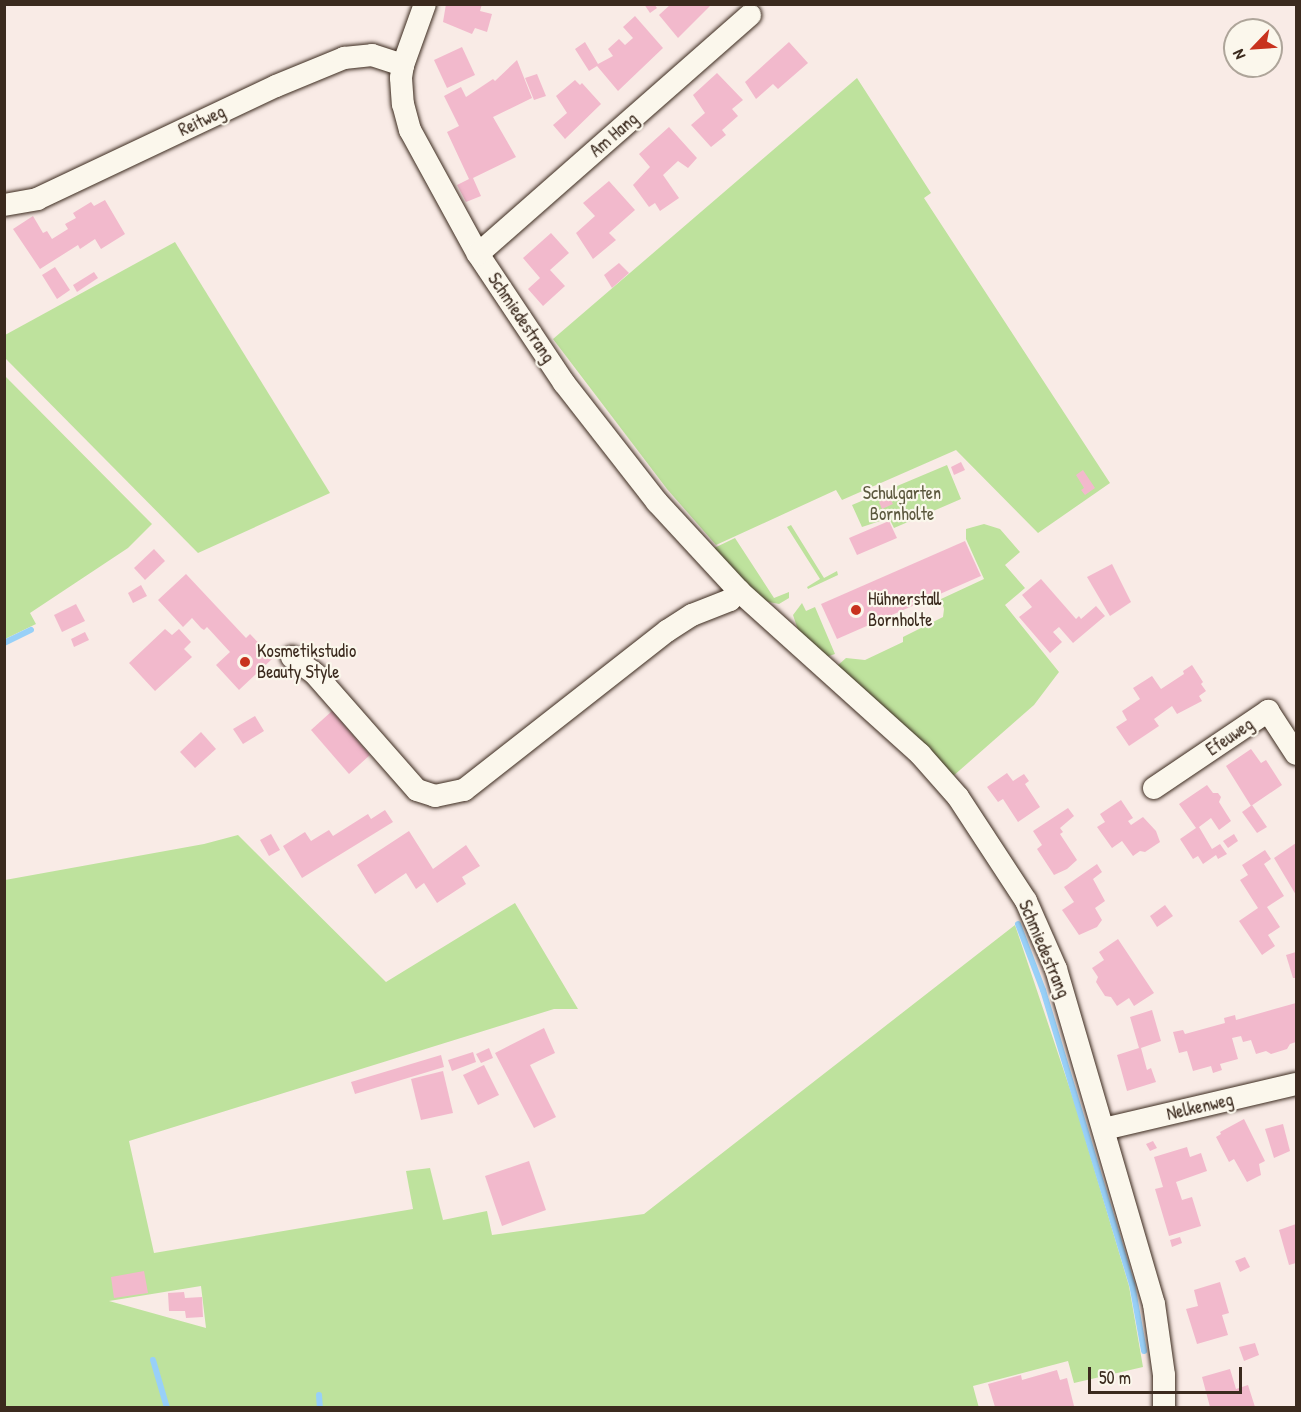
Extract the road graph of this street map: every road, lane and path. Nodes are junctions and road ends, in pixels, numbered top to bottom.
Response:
1 (425, 4) edge
2 (750, 15) dead end
3 (403, 65) junction
4 (4, 205) edge
5 (478, 254) junction
6 (739, 591) junction
7 (292, 657) dead end
8 (1295, 750) edge
9 (1154, 788) dead end
10 (1296, 1084) edge
11 (1104, 1129) junction
12 (1164, 1407) edge

1 - 3 street, Schmiedestrang
2 - 5 street, Am Hang
3 - 4 street, Reitweg
3 - 5 street, Schmiedestrang
5 - 6 street, Schmiedestrang
6 - 7 street
6 - 11 street, Schmiedestrang
8 - 9 street, Efeuweg
10 - 11 street, Nelkenweg
11 - 12 street, Schmiedestrang

